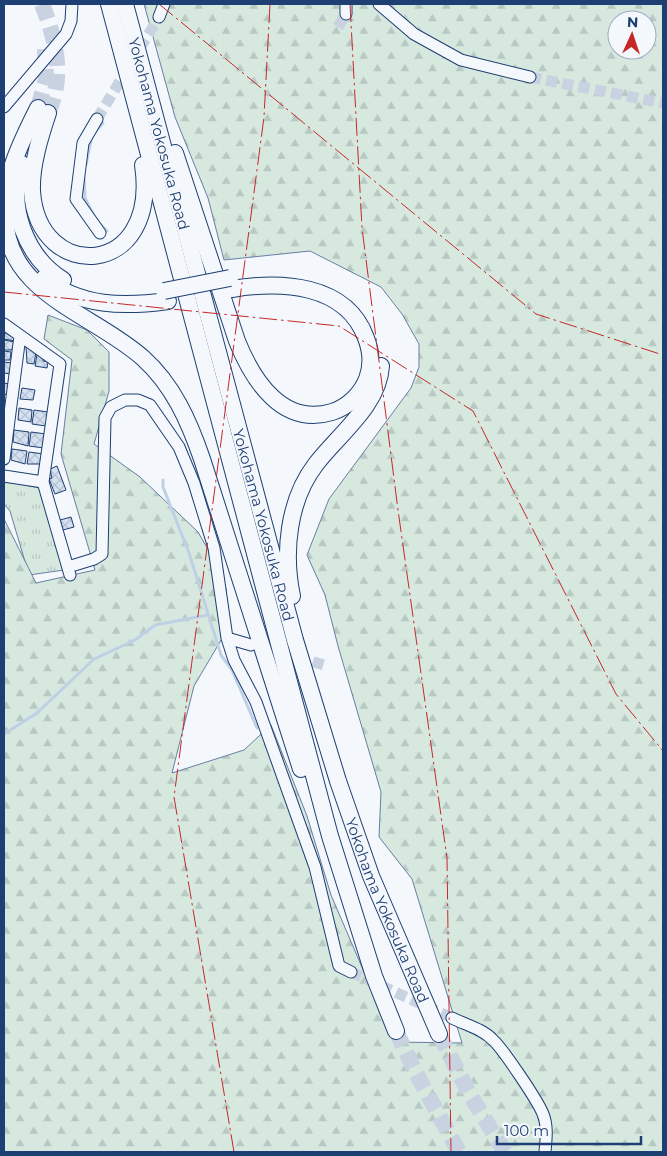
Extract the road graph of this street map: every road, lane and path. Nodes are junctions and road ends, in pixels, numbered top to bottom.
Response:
1 (72, 4) edge
2 (108, 4) edge
3 (164, 4) edge
4 (379, 4) edge
5 (126, 7) edge
6 (159, 17) tunnel mouth
7 (530, 77) tunnel mouth
8 (4, 107) edge
9 (97, 119) tunnel mouth
10 (42, 130) junction
11 (5, 213) edge
12 (100, 233) dead end
13 (231, 283) junction
14 (166, 296) junction
15 (4, 324) edge
16 (20, 336) junction
17 (4, 459) edge
18 (4, 476) edge
19 (43, 482) junction
20 (227, 638) junction
21 (251, 645) dead end
22 (362, 852) junction
23 (355, 919) junction
24 (350, 972) tunnel mouth
25 (452, 1018) tunnel mouth
26 (396, 1031) tunnel mouth
27 (439, 1034) tunnel mouth
28 (545, 1152) edge

1 - 8 street
2 - 10 highway
2 - 23 highway, Yokohama Yokosuka Road
3 - 6 street
4 - 7 street
5 - 13 highway
5 - 22 highway, Yokohama Yokosuka Road
9 - 12 street
10 - 11 highway
10 - 14 highway
11 - 14 highway
11 - 23 highway
13 - 14 highway, bridge
13 - 22 highway
15 - 16 street
16 - 17 street
16 - 19 street
18 - 19 street
19 - 20 street
20 - 21 street
20 - 24 street
22 - 27 highway, Yokohama Yokosuka Road
23 - 26 highway, Yokohama Yokosuka Road
25 - 28 street

